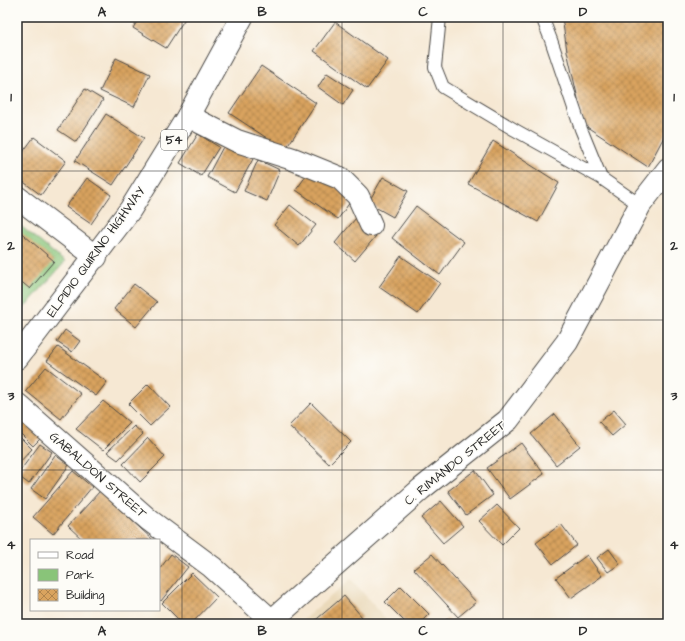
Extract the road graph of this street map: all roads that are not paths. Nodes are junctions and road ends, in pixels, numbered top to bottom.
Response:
1 (242, 17) edge
2 (440, 17) edge
3 (542, 17) edge
4 (188, 116) junction
5 (668, 169) edge
6 (601, 178) junction
7 (17, 197) edge
8 (640, 205) junction
9 (371, 225) dead end
10 (96, 257) junction
11 (17, 358) edge
12 (17, 404) edge
13 (270, 623) edge

1 - 4 main road, ELPIDIO QUIRINO HIGHWAY / 54
2 - 6 lane
3 - 6 lane
4 - 9 main road
4 - 10 main road, ELPIDIO QUIRINO HIGHWAY / 54
5 - 8 main road, C. RIMANDO STREET
6 - 8 lane
7 - 10 main road
8 - 13 main road, C. RIMANDO STREET
10 - 11 main road, ELPIDIO QUIRINO HIGHWAY / 54
12 - 13 main road, GABALDON STREET

